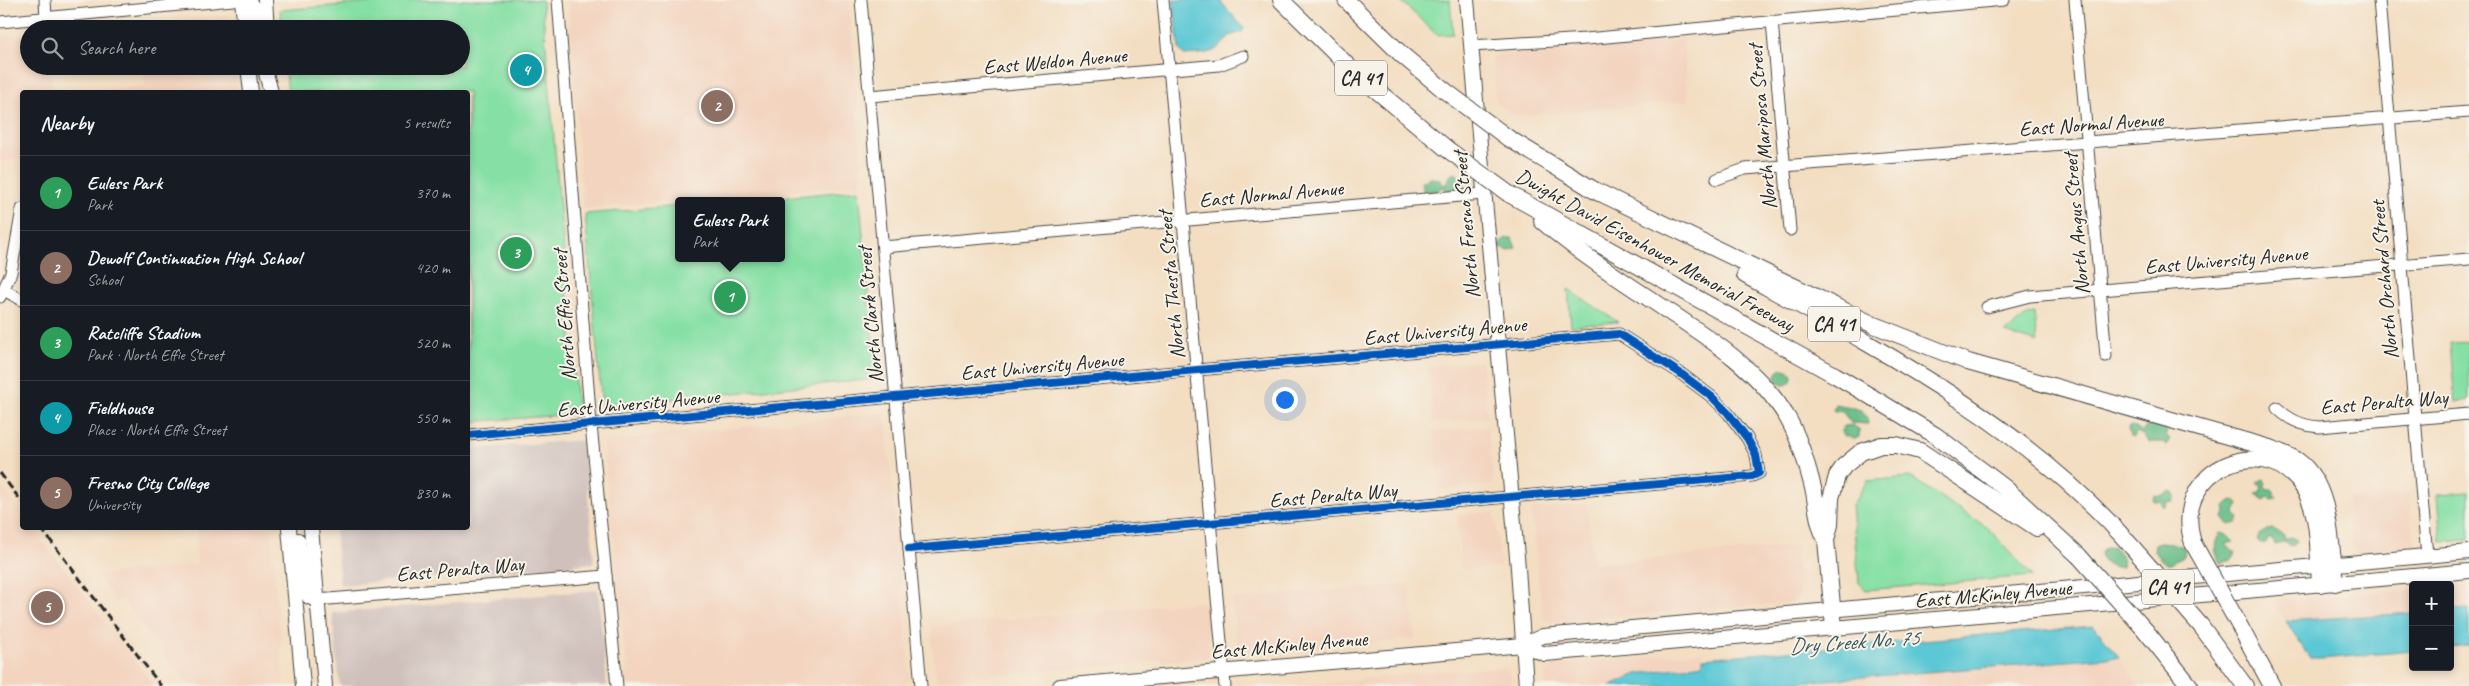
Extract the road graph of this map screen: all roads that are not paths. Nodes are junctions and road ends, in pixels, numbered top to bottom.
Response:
1 (45, 0) edge
2 (234, 0) edge
3 (244, 0) edge
4 (264, 0) edge
5 (558, 0) edge
6 (861, 0) edge
7 (1163, 0) edge
8 (1281, 0) edge
9 (1346, 0) edge
10 (1467, 0) edge
11 (2004, 0) edge
12 (2075, 0) edge
13 (2379, 0) edge
14 (46, 18) junction
15 (20, 20) edge
16 (23, 20) edge
17 (245, 20) edge
18 (256, 20) edge
19 (266, 20) edge
20 (1772, 21) junction
21 (0, 22) edge
22 (1471, 46) junction
23 (1243, 56) dead end
24 (1170, 70) junction
25 (249, 75) edge
26 (267, 75) edge
27 (271, 75) edge
28 (250, 90) edge
29 (271, 90) edge
30 (272, 90) edge
31 (870, 96) junction
32 (2469, 112) edge
33 (2391, 120) junction
34 (2088, 144) junction
35 (1784, 167) junction
36 (1717, 179) dead end
37 (1590, 188) junction
38 (1483, 194) junction
39 (1509, 194) junction
40 (1184, 220) junction
41 (20, 221) edge
42 (1790, 230) dead end
43 (883, 247) junction
44 (2469, 259) edge
45 (2401, 264) junction
46 (2101, 290) junction
47 (2, 293) edge
48 (20, 299) edge
49 (1987, 307) dead end
50 (1497, 345) junction
51 (2106, 356) dead end
52 (1197, 370) junction
53 (895, 397) junction
54 (2277, 408) dead end
55 (2469, 414) edge
56 (2415, 418) junction
57 (591, 425) junction
58 (470, 435) edge
59 (1759, 473) joint
60 (1511, 497) junction
61 (1211, 522) junction
62 (289, 530) edge
63 (295, 530) edge
64 (305, 530) edge
65 (311, 530) edge
66 (1826, 540) junction
67 (909, 549) junction
68 (2469, 552) edge
69 (2078, 556) junction
70 (2427, 556) junction
71 (2469, 560) edge
72 (2326, 565) junction
73 (314, 566) junction
74 (2469, 571) edge
75 (2450, 573) junction
76 (606, 576) junction
77 (2328, 584) junction
78 (318, 600) junction
79 (1832, 609) junction
80 (1834, 628) junction
81 (1522, 644) junction
82 (1224, 671) junction
83 (303, 686) edge
84 (325, 686) edge
85 (618, 686) edge
86 (921, 686) edge
87 (1060, 686) edge
88 (1225, 686) edge
89 (1526, 686) edge
90 (2190, 686) edge
91 (2246, 686) edge
92 (2272, 686) edge

1 - 14 street
2 - 14 street
3 - 17 main road
3 - 18 main road
4 - 19 main road
5 - 57 street, North Effie Street
6 - 31 street, North Clark Street
7 - 24 street, North Thesta Street
8 - 39 highway, Dwight David Eisenhower Memorial Freeway / CA 41, bridge
9 - 37 highway, Dwight David Eisenhower Memorial Freeway / CA 41, bridge
10 - 22 main road, North Fresno Street
11 - 20 street
12 - 34 street, North Angus Street
13 - 33 street, North Orchard Street
14 - 16 street
15 - 21 street
20 - 22 street
20 - 35 street, North Mariposa Street
22 - 38 main road, North Fresno Street
23 - 24 street, East Weldon Avenue
24 - 31 street, East Weldon Avenue
24 - 40 street, North Thesta Street
25 - 28 main road
26 - 29 main road
27 - 30 main road
31 - 43 street, North Clark Street
32 - 33 street, East Normal Avenue
33 - 34 street, East Normal Avenue
33 - 45 street, North Orchard Street
34 - 35 street, East Normal Avenue
34 - 46 street, North Angus Street
35 - 36 street, East Normal Avenue
35 - 42 street, North Mariposa Street
37 - 72 highway
37 - 91 highway, Dwight David Eisenhower Memorial Freeway / CA 41, bridge
38 - 40 street, East Normal Avenue
38 - 50 main road, North Fresno Street
39 - 66 highway
39 - 69 highway, Dwight David Eisenhower Memorial Freeway / CA 41
40 - 43 street, East Normal Avenue
40 - 52 street, North Thesta Street
41 - 47 street
43 - 53 street, North Clark Street
44 - 45 street, East University Avenue
45 - 46 street, East University Avenue
45 - 56 street, North Orchard Street
46 - 49 street, East University Avenue
46 - 51 street, North Angus Street
47 - 48 street
50 - 52 street, East University Avenue
50 - 59 street, East University Avenue
50 - 60 main road, North Fresno Street
52 - 53 street, East University Avenue
52 - 61 street, North Thesta Street
53 - 57 street, East University Avenue
53 - 67 street, North Clark Street
54 - 56 street, East Peralta Way
55 - 56 street, East Peralta Way
56 - 70 street, North Orchard Street
57 - 58 street, East University Avenue
57 - 76 street, North Effie Street
59 - 60 street, East Peralta Way
60 - 61 street, East Peralta Way
60 - 81 main road, North Fresno Street
61 - 67 street, East Peralta Way
61 - 82 street, North Thesta Street
62 - 83 main road
63 - 78 main road
64 - 73 main road
65 - 73 main road
66 - 69 highway
66 - 79 highway
67 - 86 street, North Clark Street
68 - 70 main road, East McKinley Avenue
69 - 90 highway, Dwight David Eisenhower Memorial Freeway / CA 41, bridge
70 - 72 main road, East McKinley Avenue
71 - 75 main road
72 - 77 highway
72 - 79 main road, East McKinley Avenue
72 - 92 highway, bridge
73 - 78 main road
74 - 75 main road, East McKinley Avenue
75 - 77 main road, East McKinley Avenue
76 - 78 street, East Peralta Way
76 - 85 street, North Effie Street
77 - 80 main road, East McKinley Avenue
78 - 84 main road
79 - 80 highway
79 - 81 main road, East McKinley Avenue
80 - 81 main road, East McKinley Avenue
81 - 82 main road, East McKinley Avenue
81 - 89 main road, North Fresno Street
82 - 87 main road, East McKinley Avenue
82 - 88 street, North Thesta Street

